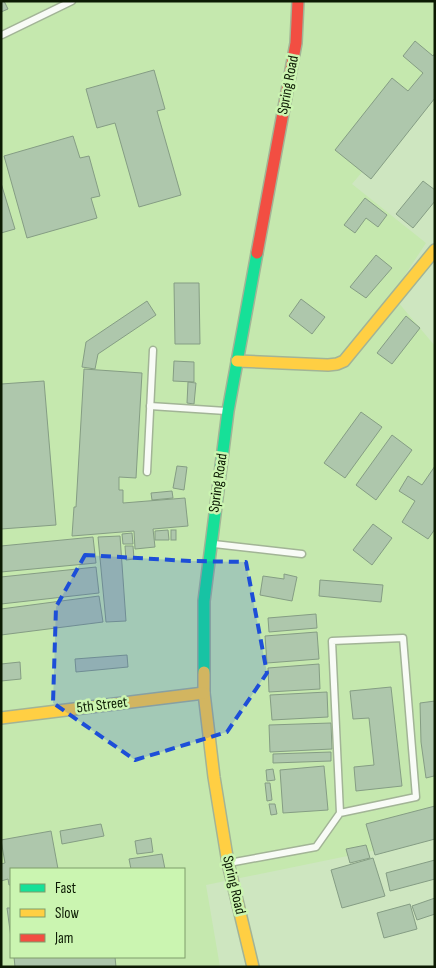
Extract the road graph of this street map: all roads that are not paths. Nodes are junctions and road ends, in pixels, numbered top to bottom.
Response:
1 (72, 1) edge
2 (298, 1) edge
3 (2, 35) edge
4 (434, 252) edge
5 (153, 350) dead end
6 (238, 361) junction
7 (150, 406) junction
8 (228, 411) junction
9 (147, 472) dead end
10 (210, 543) junction
11 (302, 554) dead end
12 (204, 693) junction
13 (1, 718) edge
14 (340, 813) junction
15 (228, 863) junction
16 (253, 967) edge

1 - 3 lane
2 - 6 main road, Spring Road
4 - 6 main road
5 - 7 lane
6 - 8 main road, Spring Road
7 - 8 lane
7 - 9 lane
8 - 10 main road, Spring Road
10 - 11 lane
10 - 12 main road, Spring Road
12 - 13 main road, 5th Street
12 - 15 main road, Spring Road
14 - 14 lane
14 - 15 lane
15 - 16 main road, Spring Road

